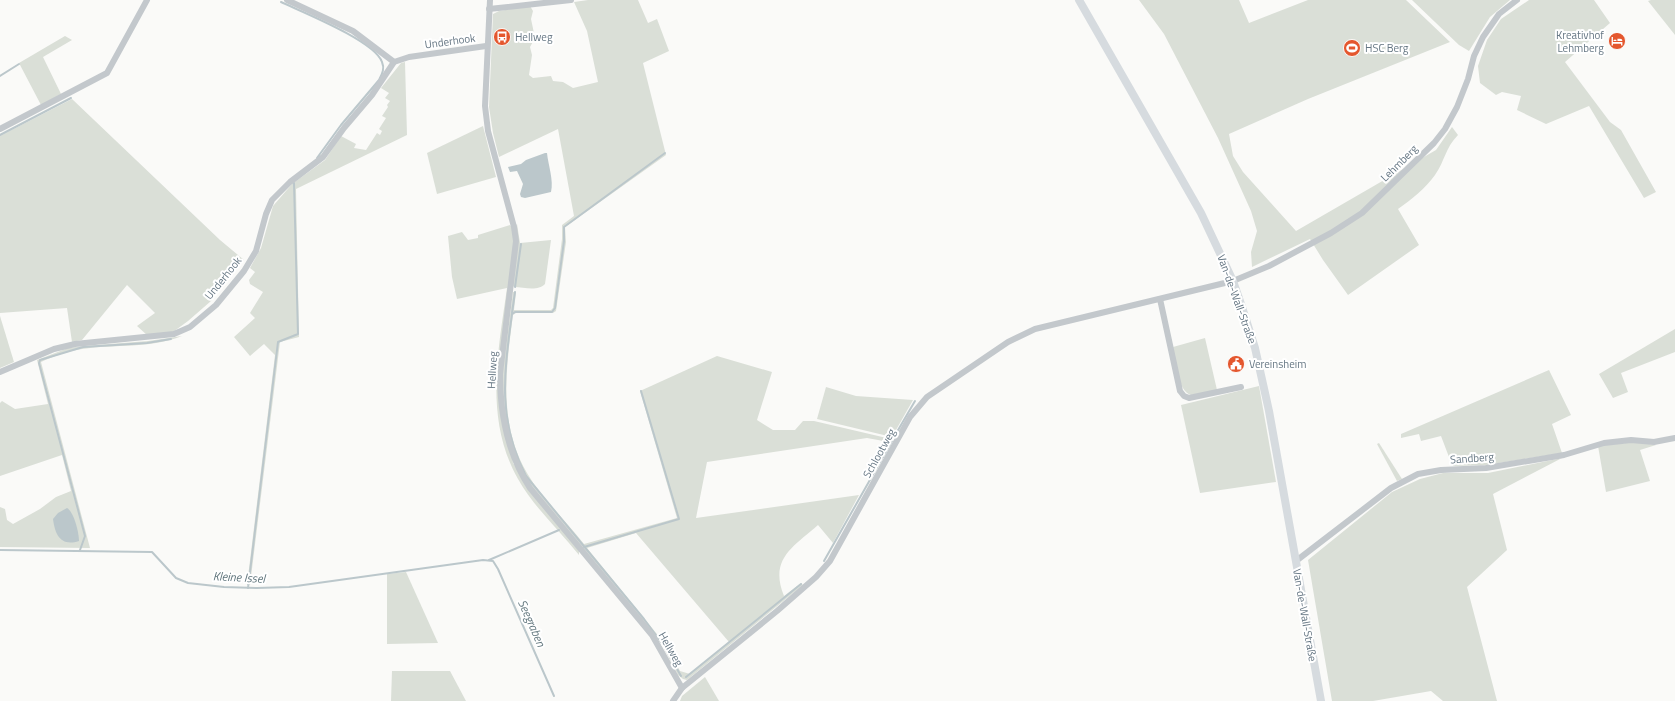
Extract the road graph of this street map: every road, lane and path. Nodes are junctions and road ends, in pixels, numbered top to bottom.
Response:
1 (147, 0) edge
2 (287, 0) edge
3 (490, 0) edge
4 (570, 0) edge
5 (1079, 0) edge
6 (1518, 0) edge
7 (489, 9) junction
8 (486, 46) junction
9 (394, 62) junction
10 (0, 129) edge
11 (1233, 281) junction
12 (1160, 299) junction
13 (0, 372) edge
14 (1241, 387) dead end
15 (1675, 438) edge
16 (1296, 561) junction
17 (682, 688) junction
18 (673, 701) edge
19 (1321, 701) edge

1 - 10 street
2 - 9 street
3 - 7 street, Hellweg
4 - 7 street
5 - 11 main road, Van-de-Wall-Straße
6 - 11 street, Lehmberg
7 - 8 street, Hellweg
8 - 9 street, Underhook
8 - 17 street, Hellweg
9 - 13 street, Underhook
11 - 12 street, Schlootweg
11 - 16 main road, Van-de-Wall-Straße
12 - 14 street
12 - 17 street, Schlootweg
15 - 16 street, Sandberg
16 - 19 main road, Van-de-Wall-Straße
17 - 18 street, Schlootweg

